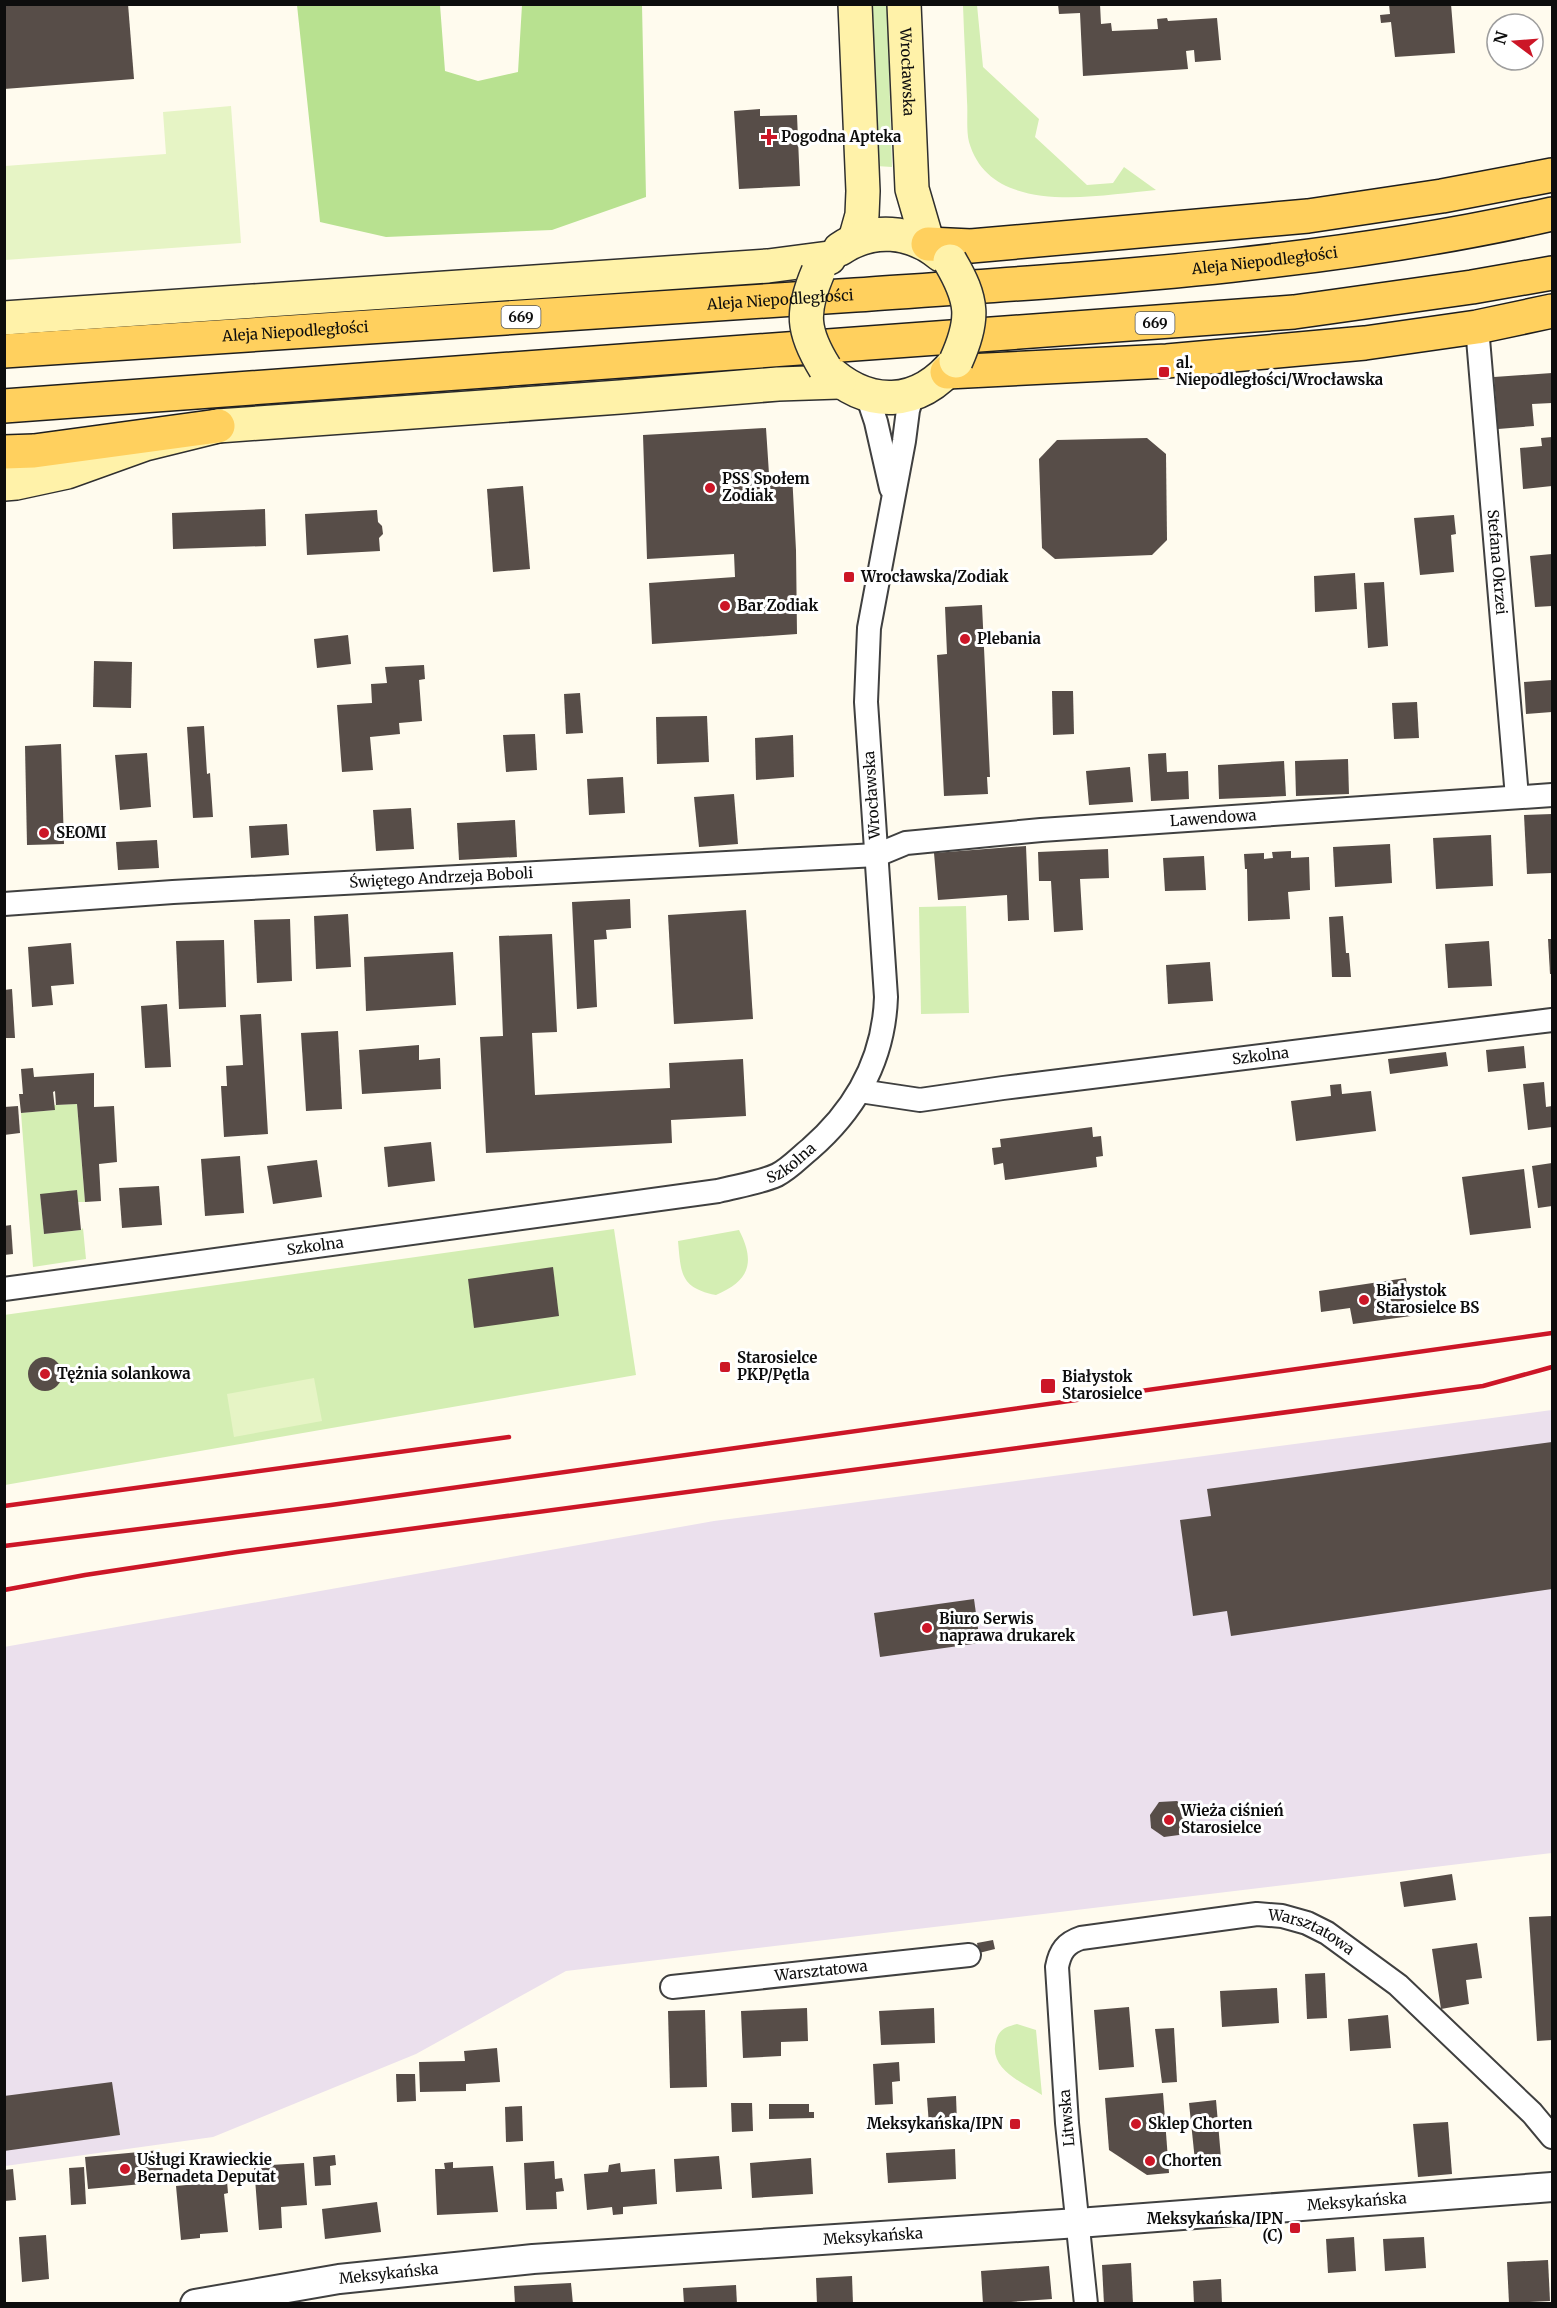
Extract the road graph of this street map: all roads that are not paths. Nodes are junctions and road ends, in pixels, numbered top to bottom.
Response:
1 (855, 4) edge
2 (904, 4) edge
3 (1552, 176) edge
4 (1552, 214) edge
5 (939, 253) junction
6 (834, 257) junction
7 (1552, 273) edge
8 (1552, 311) edge
9 (4, 318) edge
10 (1478, 327) junction
11 (4, 351) edge
12 (952, 366) junction
13 (844, 382) junction
14 (913, 394) junction
15 (4, 406) edge
16 (218, 426) junction
17 (4, 452) edge
18 (4, 484) edge
19 (892, 495) junction
20 (1552, 795) edge
21 (1517, 797) junction
22 (877, 855) junction
23 (4, 904) edge
24 (1552, 1020) edge
25 (860, 1091) junction
26 (4, 1289) edge
27 (969, 1955) dead end
28 (672, 1987) dead end
29 (1058, 2012) joint
30 (1552, 2137) edge
31 (1552, 2187) edge
32 (1078, 2223) junction
33 (195, 2304) edge
34 (1086, 2304) edge

1 - 6 main road
2 - 5 main road, Wrocławska
3 - 5 main road
4 - 11 main road, Aleja Niepodległości / 669
5 - 6 main road
5 - 12 main road, bridge
6 - 9 main road
6 - 13 main road, bridge
7 - 15 main road, 669
8 - 10 main road
10 - 12 main road
10 - 21 street, Stefana Okrzei
12 - 14 main road
13 - 14 main road
13 - 16 main road
13 - 19 street, Wrocławska
14 - 19 street, Wrocławska
16 - 17 main road
16 - 18 main road
19 - 22 street, Wrocławska
20 - 21 street, Lawendowa
21 - 22 street, Lawendowa
22 - 23 street, Świętego Andrzeja Boboli
22 - 25 street, Wrocławska
24 - 25 street, Szkolna
25 - 26 street, Szkolna
27 - 28 street, Warsztatowa
29 - 30 street, Warsztatowa
29 - 32 street, Litwska
31 - 32 street, Meksykańska
32 - 33 street, Meksykańska
32 - 34 street, Litwska

